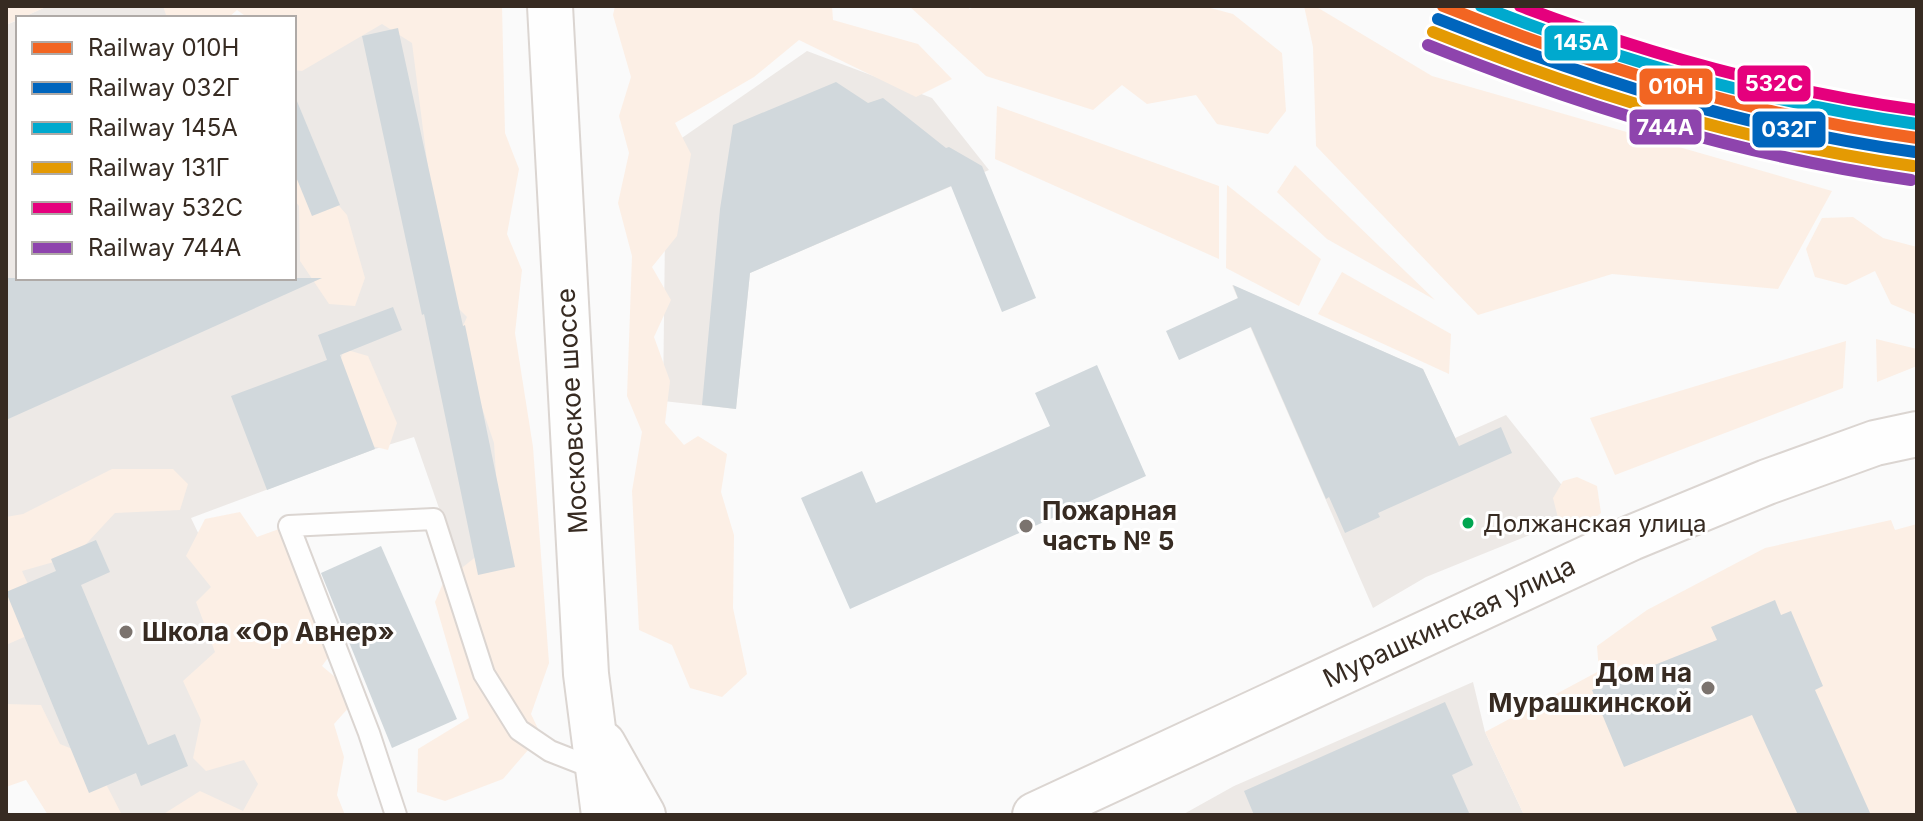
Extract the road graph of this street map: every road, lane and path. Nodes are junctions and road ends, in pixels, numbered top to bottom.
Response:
1 (550, 6) edge
2 (1917, 434) edge
3 (592, 724) junction
4 (596, 769) junction
5 (396, 815) edge
6 (604, 815) edge
7 (643, 815) edge
8 (1035, 815) edge

1 - 3 main road, Московское шоссе
2 - 8 main road, Мурашкинская улица
3 - 4 main road, Московское шоссе
3 - 7 main road
4 - 5 lane
4 - 6 main road, Московское шоссе

